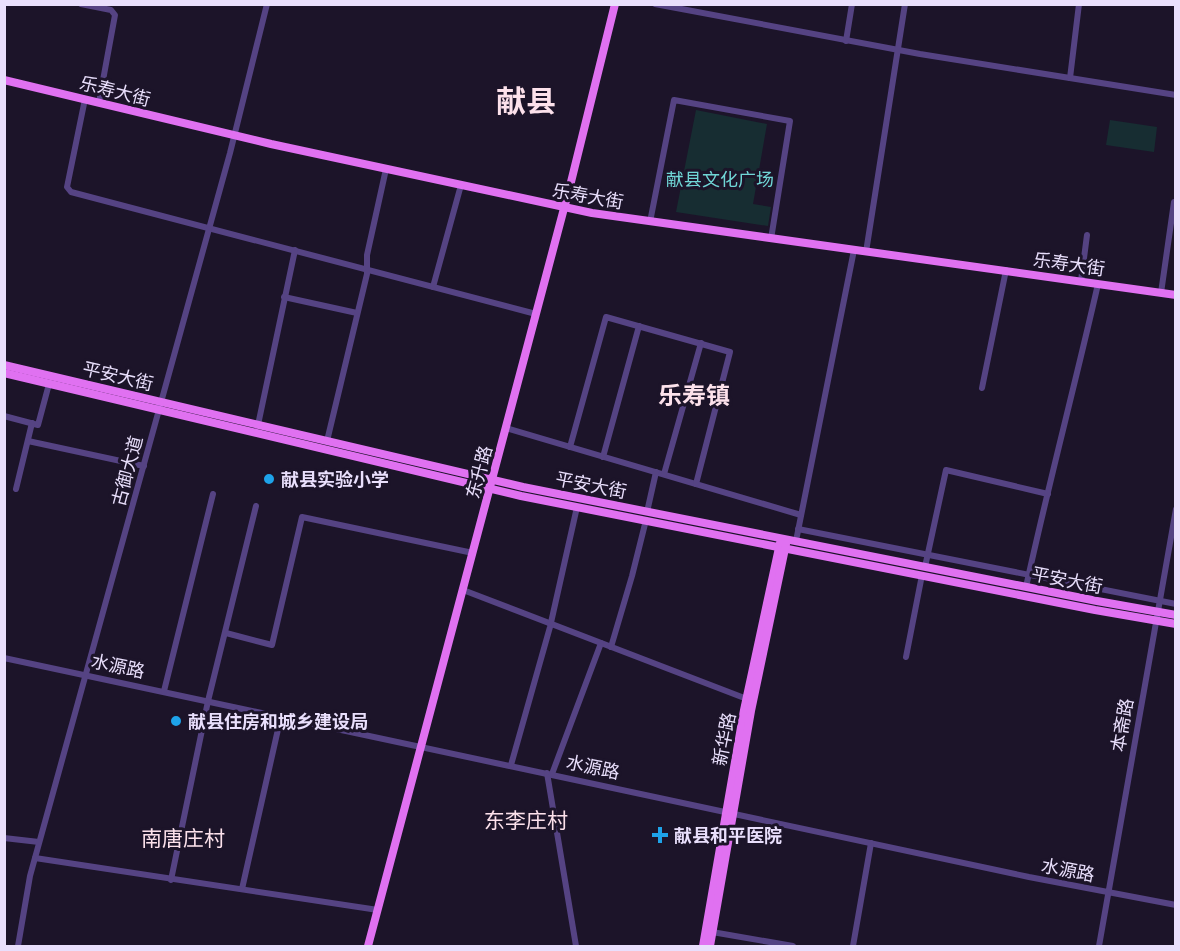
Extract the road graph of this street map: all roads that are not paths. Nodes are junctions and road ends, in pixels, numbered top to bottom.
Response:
1 (81, 4) edge
2 (267, 4) edge
3 (615, 4) edge
4 (655, 4) edge
5 (852, 4) edge
6 (905, 4) edge
7 (1079, 4) edge
8 (846, 41) junction
9 (897, 50) junction
10 (1070, 78) junction
11 (4, 80) edge
12 (1176, 95) edge
13 (85, 99) junction
14 (99, 102) junction
15 (235, 135) junction
16 (386, 169) junction
17 (461, 185) junction
18 (1174, 202) dead end
19 (564, 208) junction
20 (650, 222) junction
21 (209, 229) junction
22 (1087, 235) dead end
23 (771, 239) junction
24 (295, 250) junction
25 (854, 250) junction
26 (866, 252) junction
27 (367, 269) junction
28 (1006, 270) junction
29 (1081, 281) junction
30 (1098, 284) junction
31 (434, 287) junction
32 (1161, 293) junction
33 (1176, 295) edge
34 (284, 297) junction
35 (357, 313) junction
36 (536, 314) junction
37 (639, 326) junction
38 (701, 344) junction
39 (4, 365) edge
40 (4, 374) edge
41 (49, 384) junction
42 (982, 388) dead end
43 (160, 406) junction
44 (4, 416) edge
45 (32, 423) junction
46 (258, 425) junction
47 (506, 428) junction
48 (28, 441) junction
49 (327, 441) junction
50 (570, 447) junction
51 (603, 457) junction
52 (144, 466) junction
53 (656, 472) junction
54 (664, 474) junction
55 (491, 484) junction
56 (696, 484) junction
57 (16, 489) dead end
58 (213, 494) dead end
59 (1048, 494) junction
60 (256, 506) dead end
61 (577, 507) junction
62 (1176, 508) edge
63 (801, 515) junction
64 (646, 516) junction
65 (798, 529) junction
66 (786, 543) junction
67 (473, 553) junction
68 (927, 555) junction
69 (923, 571) junction
70 (1029, 576) junction
71 (1026, 587) junction
72 (463, 590) junction
73 (1159, 602) junction
74 (1176, 604) edge
75 (1176, 615) edge
76 (1157, 616) junction
77 (550, 624) junction
78 (1176, 624) edge
79 (226, 633) junction
80 (601, 643) junction
81 (611, 647) junction
82 (906, 657) dead end
83 (4, 658) edge
84 (87, 675) junction
85 (164, 692) junction
86 (747, 699) junction
87 (208, 701) junction
88 (281, 717) junction
89 (422, 746) junction
90 (511, 765) junction
91 (550, 774) junction
92 (729, 812) junction
93 (4, 838) edge
94 (39, 842) junction
95 (871, 843) junction
96 (35, 858) junction
97 (171, 880) junction
98 (242, 889) junction
99 (1109, 893) junction
100 (1176, 905) edge
101 (378, 910) junction
102 (712, 932) junction
103 (18, 946) edge
104 (368, 946) edge
105 (576, 946) edge
106 (703, 946) edge
107 (710, 946) edge
108 (793, 946) edge
109 (853, 946) edge
110 (1100, 946) edge

1 - 14 street
2 - 15 street, 古御大道
3 - 19 main road, 东升路
4 - 8 street
5 - 8 street
6 - 9 street
7 - 10 street
8 - 9 street
9 - 10 street
9 - 26 street
10 - 12 street
11 - 13 main road, 乐寿大街
13 - 14 main road, 乐寿大街
13 - 21 street
14 - 15 main road, 乐寿大街
15 - 16 main road, 乐寿大街
15 - 21 street, 古御大道
16 - 17 main road, 乐寿大街
16 - 27 street
17 - 19 main road, 乐寿大街
17 - 31 street
18 - 32 street
19 - 20 main road, 乐寿大街
19 - 36 main road, 东升路
20 - 23 main road, 乐寿大街
20 - 23 street
21 - 24 street
21 - 43 street, 古御大道
22 - 29 street
23 - 25 main road, 乐寿大街
24 - 27 street
24 - 34 street
25 - 26 main road, 乐寿大街
25 - 63 street
26 - 28 main road, 乐寿大街
27 - 31 street
27 - 35 street
28 - 29 main road, 乐寿大街
28 - 42 street
29 - 30 main road, 乐寿大街
30 - 32 main road, 乐寿大街
30 - 59 street
31 - 36 street
32 - 33 main road, 乐寿大街
34 - 35 street
34 - 46 street
35 - 49 street
36 - 47 main road, 东升路
37 - 38 street
37 - 50 street
37 - 51 street
38 - 54 street
38 - 56 street
39 - 43 main road, 平安大街
40 - 41 main road, 平安大街
41 - 43 main road, 平安大街
41 - 45 street
43 - 46 main road, 平安大街
43 - 52 street, 古御大道
43 - 55 main road, 平安大街
44 - 45 street
45 - 48 street
46 - 49 main road, 平安大街
47 - 50 street
47 - 55 main road, 东升路
48 - 52 street
48 - 57 street
49 - 55 main road, 平安大街
50 - 51 street
51 - 53 street
52 - 84 street, 古御大道
53 - 54 street
53 - 64 street
54 - 56 street
55 - 61 main road, 平安大街
55 - 64 main road, 平安大街
55 - 67 main road, 东升路
56 - 63 street
58 - 85 street
59 - 68 street
59 - 70 street
60 - 79 street
61 - 64 main road, 平安大街
61 - 77 street
62 - 73 street, 本斋路
63 - 65 street
64 - 66 main road, 平安大街
64 - 81 street
65 - 66 street
65 - 68 street
66 - 69 main road, 平安大街
66 - 69 main road, 平安大街
66 - 86 main road, 新华路
66 - 92 main road, 新华路
67 - 72 main road, 东升路
67 - 79 street
68 - 69 street
68 - 70 street
69 - 71 main road, 平安大街
69 - 76 main road, 平安大街
69 - 82 street
70 - 71 street
70 - 73 street
71 - 76 main road, 平安大街
72 - 77 street
72 - 89 main road, 东升路
73 - 74 street
73 - 76 street, 本斋路
75 - 76 main road, 平安大街
76 - 78 main road, 平安大街
76 - 99 street, 本斋路
77 - 80 street
77 - 90 street
79 - 87 street
80 - 81 street
80 - 91 street
81 - 86 street
83 - 84 street, 水源路
84 - 85 street, 水源路
84 - 94 street, 古御大道
85 - 87 street, 水源路
86 - 92 main road, 新华路
87 - 88 street, 水源路
87 - 97 street
88 - 89 street, 水源路
88 - 98 street
89 - 90 street, 水源路
89 - 101 main road, 东升路
90 - 91 street, 水源路
91 - 92 street, 水源路
91 - 105 street
92 - 95 street, 水源路
92 - 102 main road, 新华路
92 - 106 main road, 新华路
93 - 94 street
94 - 96 street, 古御大道
95 - 99 street, 水源路
95 - 109 street
96 - 97 street
96 - 103 street, 古御大道
97 - 98 street
98 - 101 street
99 - 100 street, 水源路
99 - 110 street, 本斋路
101 - 104 main road, 东升路
102 - 107 main road, 新华路
102 - 108 street

